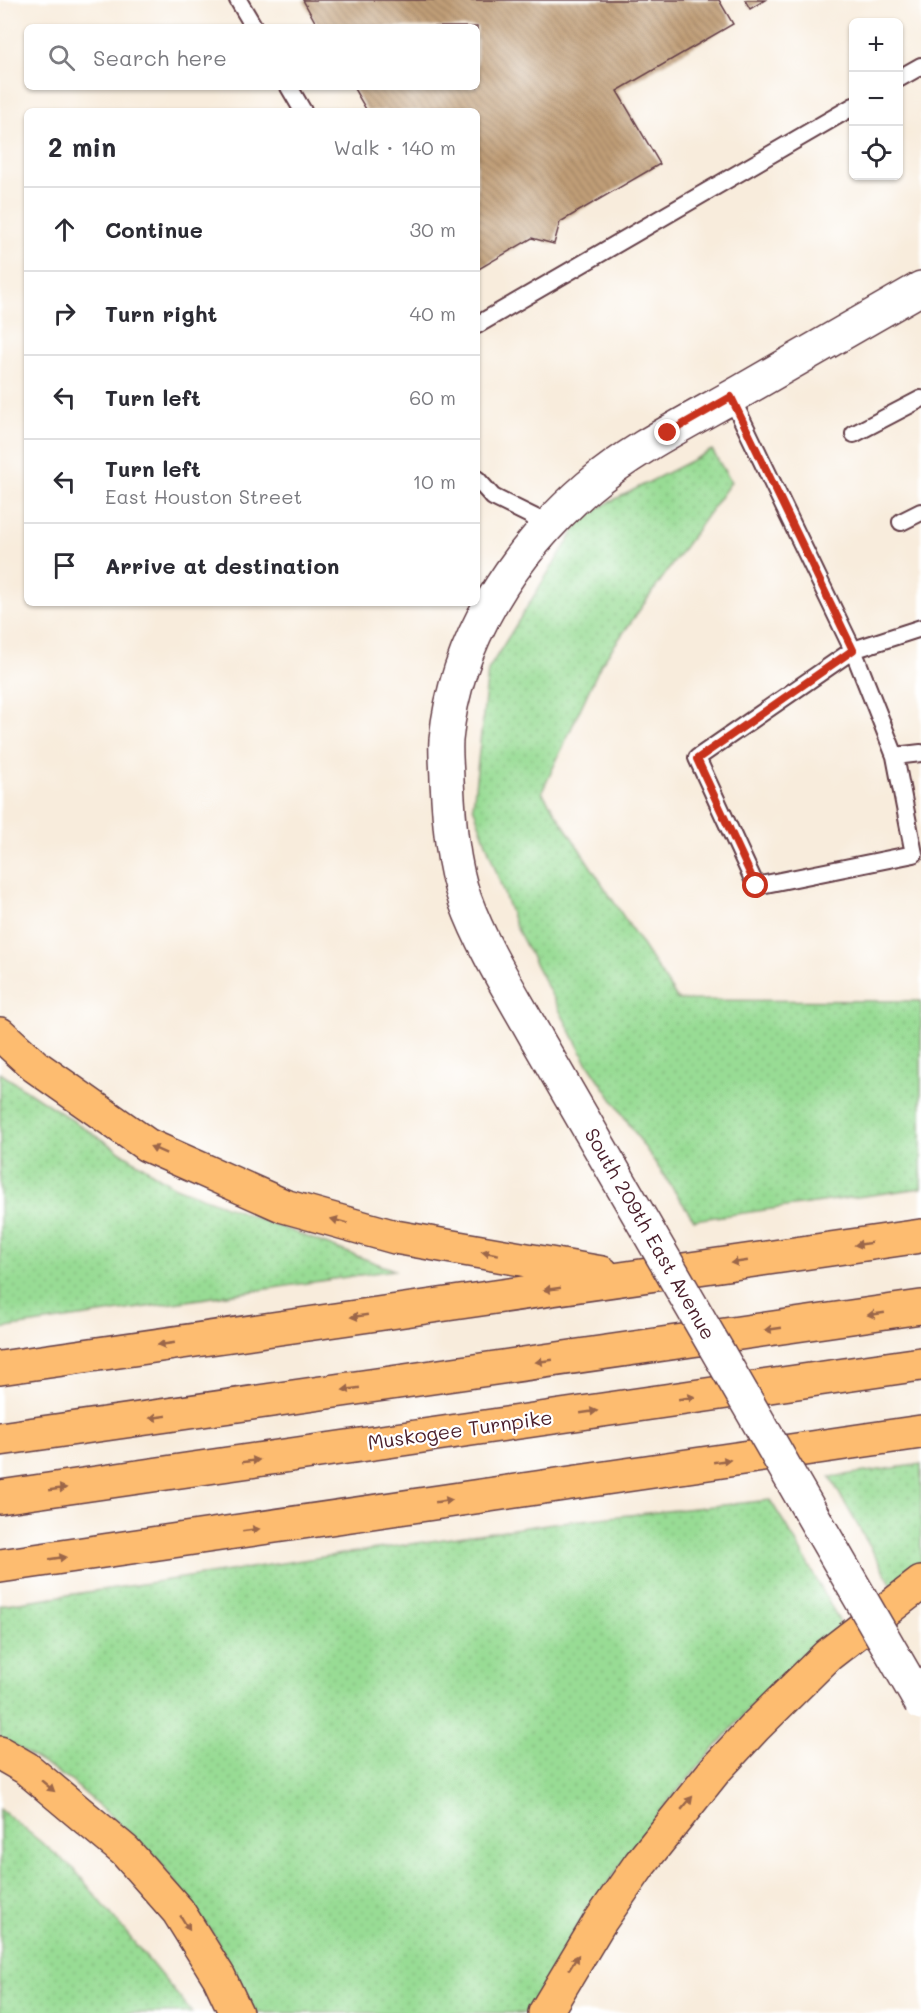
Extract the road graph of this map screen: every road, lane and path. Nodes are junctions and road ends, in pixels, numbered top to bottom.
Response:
1 (238, 0) edge
2 (252, 24) edge
3 (921, 66) edge
4 (903, 76) edge
5 (291, 90) edge
6 (301, 108) edge
7 (849, 109) edge
8 (921, 288) edge
9 (480, 323) edge
10 (731, 397) junction
11 (921, 399) edge
12 (854, 434) dead end
13 (480, 482) edge
14 (921, 512) edge
15 (901, 522) dead end
16 (550, 525) junction
17 (921, 628) edge
18 (853, 650) junction
19 (921, 753) edge
20 (895, 756) junction
21 (918, 854) edge
22 (0, 1034) edge
23 (921, 1236) edge
24 (630, 1278) junction
25 (921, 1307) edge
26 (921, 1364) edge
27 (0, 1368) edge
28 (921, 1432) edge
29 (0, 1439) edge
30 (0, 1497) edge
31 (0, 1566) edge
32 (921, 1583) edge
33 (921, 1703) edge
34 (0, 1753) edge
35 (236, 2013) edge
36 (545, 2013) edge

1 - 2 lane
3 - 4 lane
5 - 6 lane
7 - 9 lane
8 - 10 street, South 209th East Avenue
10 - 16 street, South 209th East Avenue
10 - 18 lane
11 - 12 lane
13 - 16 lane
14 - 15 lane
16 - 33 street, South 209th East Avenue, bridge
17 - 18 lane
18 - 20 lane
18 - 21 lane
19 - 20 lane
20 - 21 lane
24 -> 22 highway
23 -> 24 highway
24 -> 27 highway
25 -> 29 highway
30 -> 26 highway, Muskogee Turnpike
31 -> 28 highway
36 -> 32 highway
34 -> 35 highway

